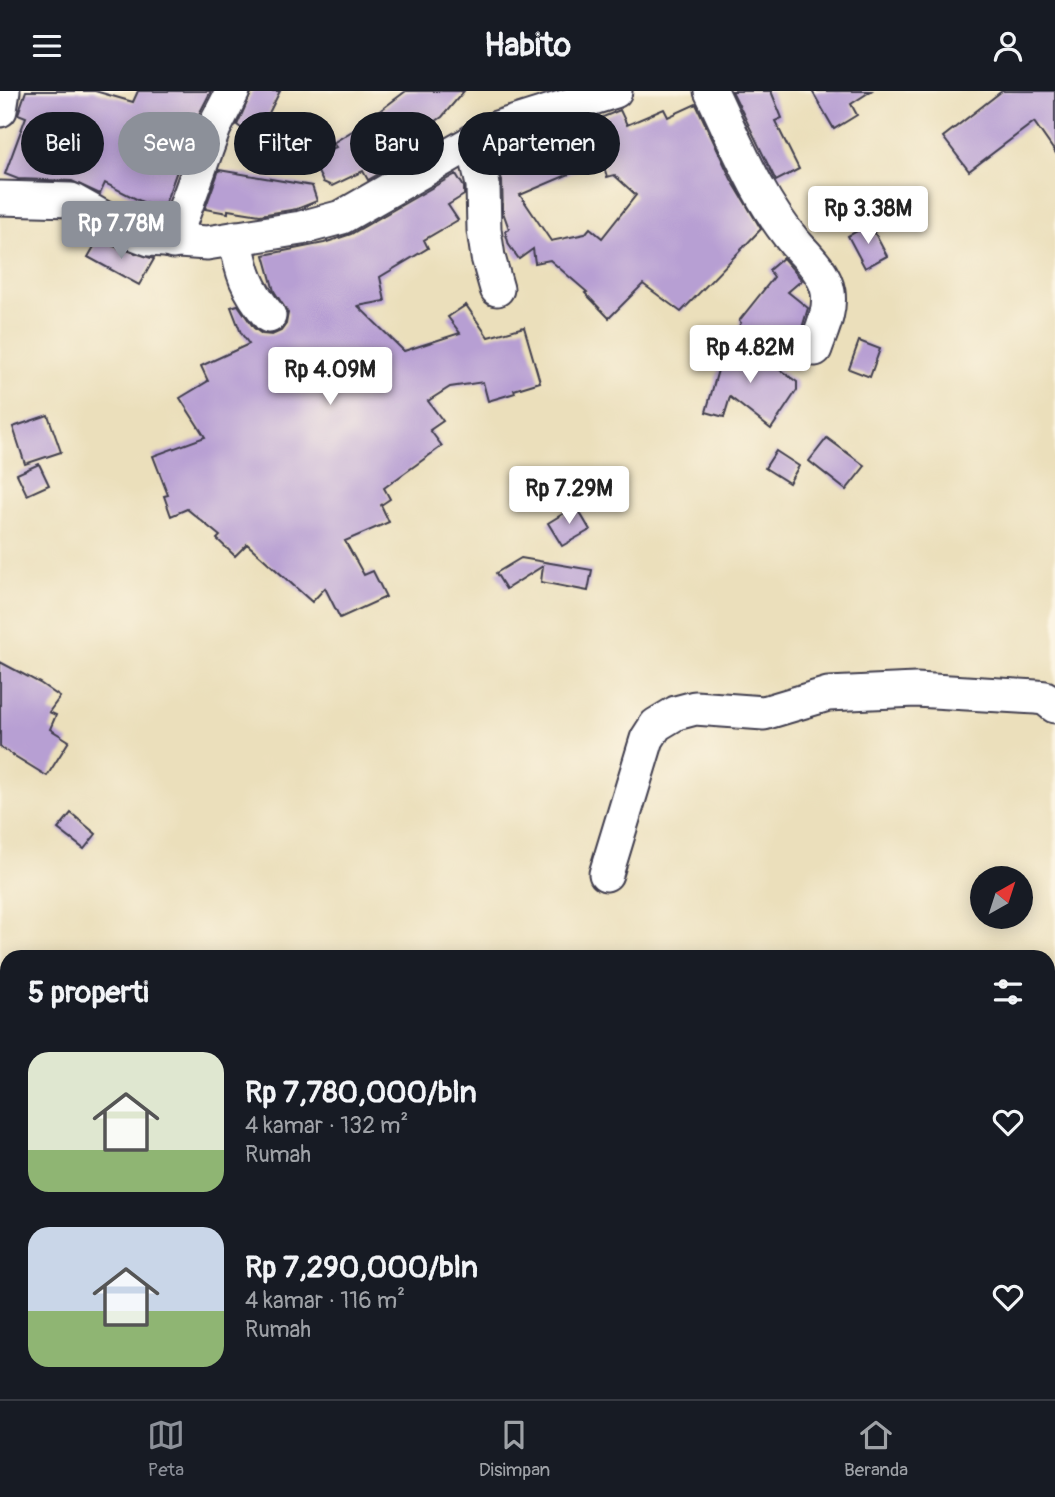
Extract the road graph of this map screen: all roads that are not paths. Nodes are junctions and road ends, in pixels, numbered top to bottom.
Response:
1 (2, 91) edge
2 (233, 91) edge
3 (615, 91) edge
4 (711, 91) edge
5 (0, 110) edge
6 (548, 112) edge
7 (458, 150) edge
8 (481, 175) edge
9 (0, 198) edge
10 (236, 237) junction
11 (173, 241) junction
12 (497, 289) dead end
13 (269, 316) dead end
14 (815, 349) dead end
15 (1055, 706) edge
16 (606, 874) dead end

1 - 5 street
2 - 11 street
3 - 6 street
4 - 14 street
7 - 10 street
8 - 12 street
9 - 11 street
10 - 11 street
10 - 13 street
15 - 16 street

